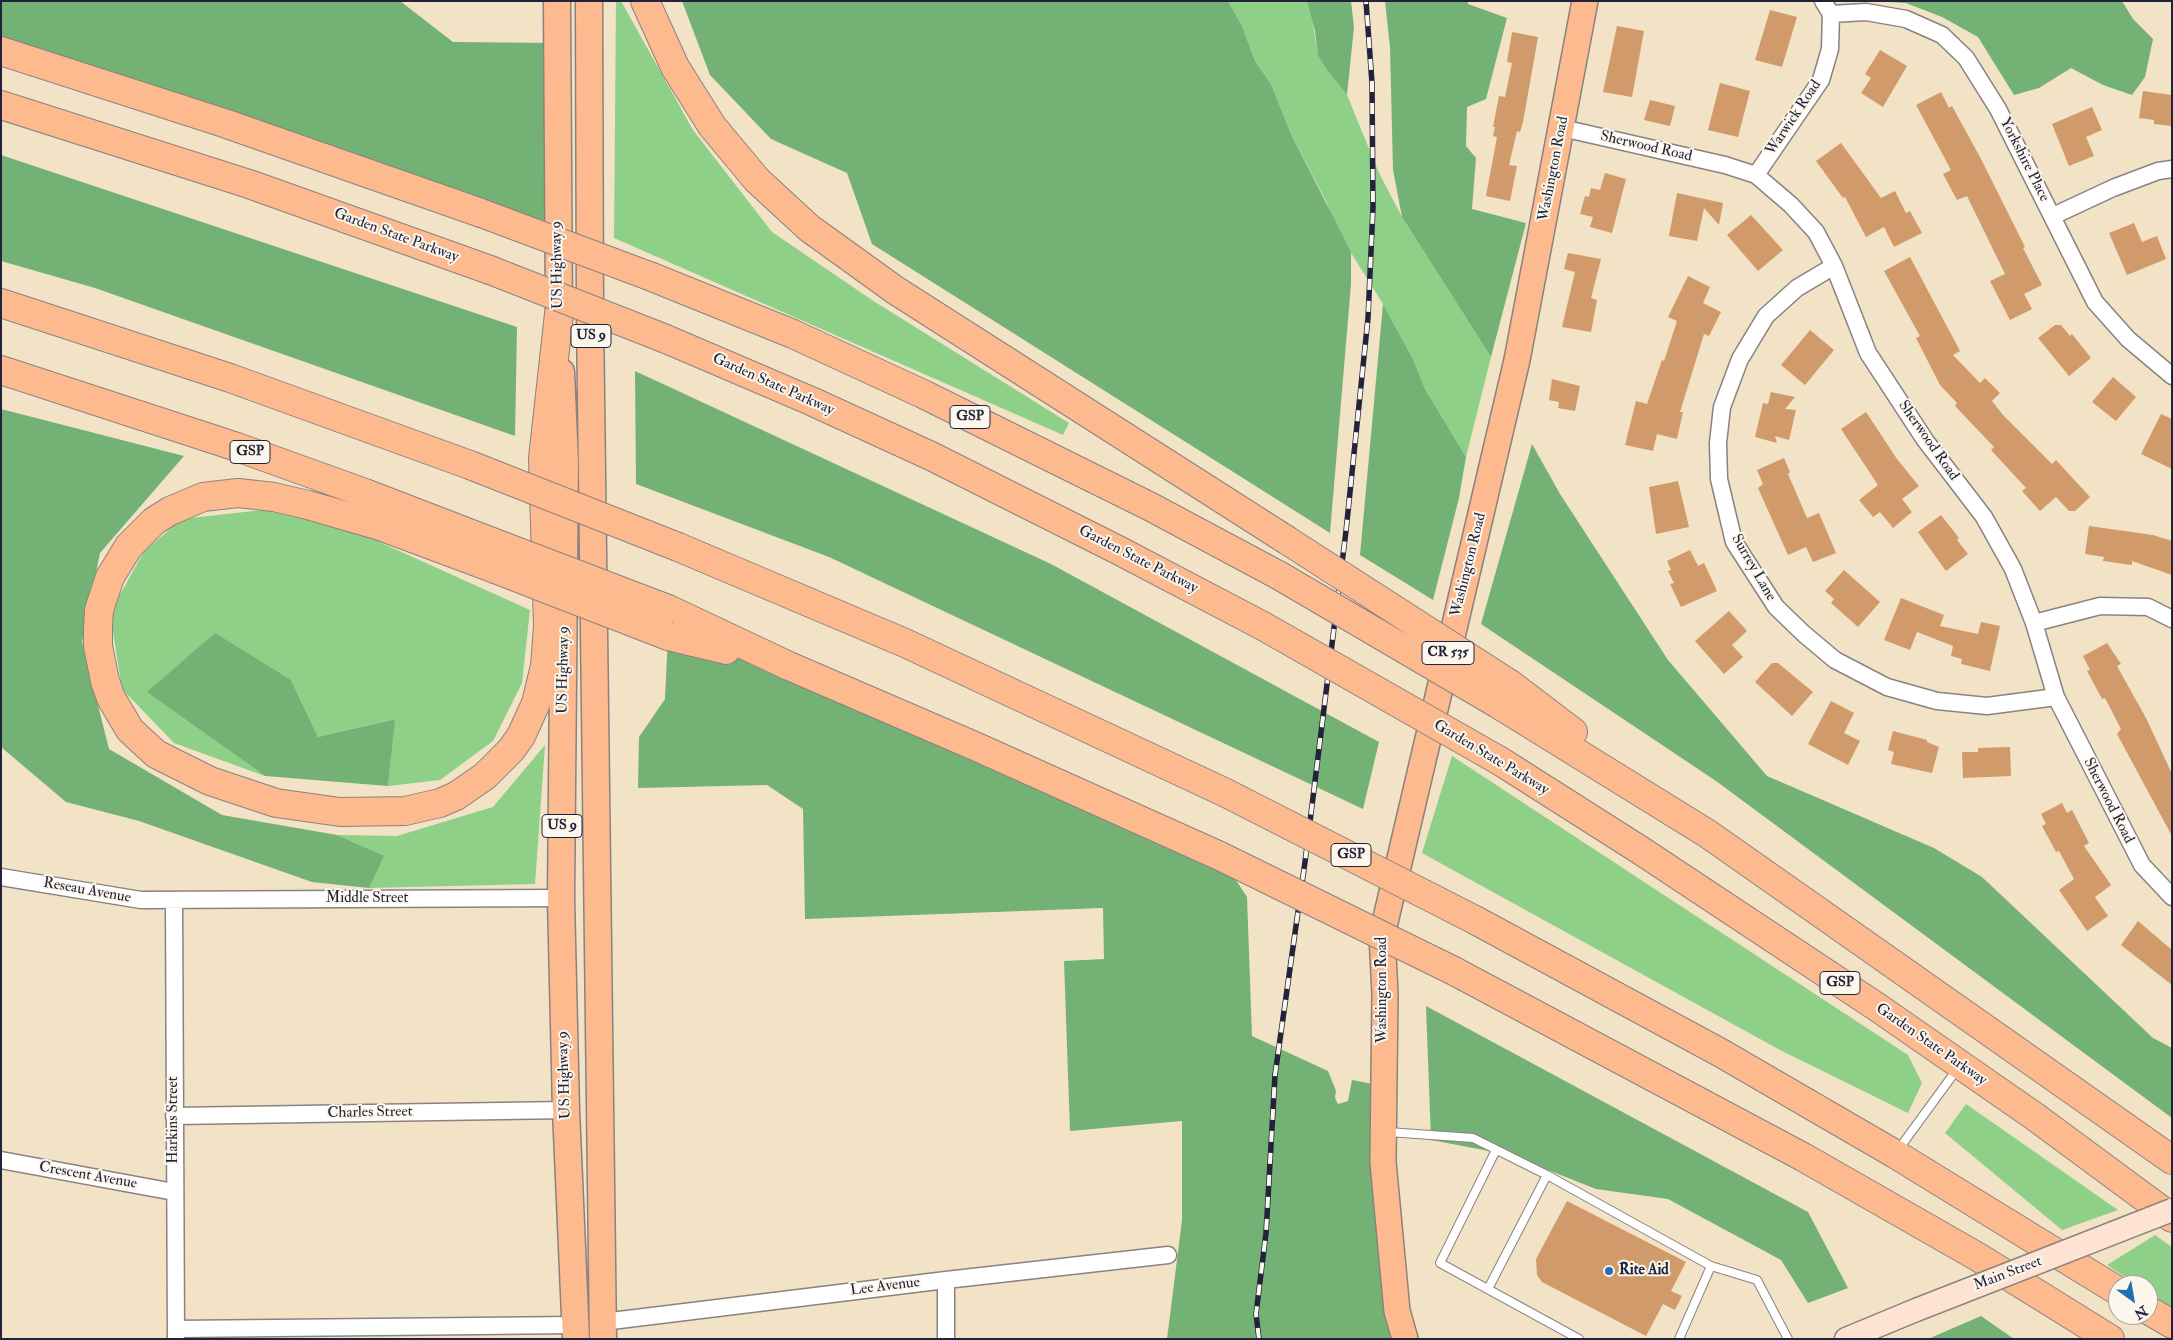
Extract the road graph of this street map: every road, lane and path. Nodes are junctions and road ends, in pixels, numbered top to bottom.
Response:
1 (557, 1) edge
2 (589, 1) edge
3 (645, 1) edge
4 (1585, 1) edge
5 (1827, 8) edge
6 (1, 50) edge
7 (1, 105) edge
8 (1562, 128) junction
9 (2172, 169) edge
10 (1756, 176) junction
11 (2052, 216) junction
12 (1834, 266) junction
13 (1, 303) edge
14 (559, 314) junction
15 (1, 370) edge
16 (2172, 376) edge
17 (495, 556) junction
18 (2172, 619) edge
19 (2034, 623) junction
20 (1504, 694) junction
21 (2056, 697) junction
22 (1, 877) edge
23 (2172, 897) edge
24 (561, 898) junction
25 (174, 900) junction
26 (1961, 1065) junction
27 (566, 1110) junction
28 (174, 1116) junction
29 (1383, 1132) junction
30 (1496, 1150) junction
31 (1895, 1154) junction
32 (1, 1160) edge
33 (2172, 1160) edge
34 (1547, 1175) junction
35 (174, 1192) junction
36 (2172, 1210) edge
37 (2172, 1218) edge
38 (1168, 1255) dead end
39 (1711, 1266) junction
40 (946, 1280) junction
41 (2108, 1285) edge
42 (1488, 1289) junction
43 (2158, 1316) edge
44 (2172, 1324) edge
45 (603, 1330) edge
46 (576, 1332) edge
47 (176, 1334) edge
48 (946, 1339) edge
49 (1404, 1339) edge
50 (1578, 1339) edge
51 (1679, 1339) edge
52 (1788, 1339) edge
53 (1846, 1339) edge
54 (2110, 1339) edge

1 - 14 highway, US Highway 9 / US 9
2 - 45 highway, US Highway 9 / US 9
3 - 20 highway, bridge
4 - 8 main road, Washington Road / CR 535
5 - 10 street, Warwick Road
5 - 11 street, Yorkshire Place
6 - 20 highway, GSP, bridge
7 - 26 highway, Garden State Parkway / GSP, bridge
8 - 10 street, Sherwood Road
8 - 29 main road, Washington Road / CR 535
9 - 11 street
10 - 12 street, Sherwood Road
11 - 16 street, Yorkshire Place
12 - 19 street, Sherwood Road
12 - 21 street, Surrey Lane
13 - 31 highway, GSP, bridge
14 - 17 highway
14 - 24 highway, US Highway 9 / US 9
15 - 17 highway, GSP
17 - 54 highway, bridge
18 - 19 street
19 - 21 street, Sherwood Road
20 - 33 highway
21 - 23 street, Sherwood Road
22 - 25 street, Reseau Avenue
24 - 25 street, Middle Street
24 - 27 highway, US Highway 9 / US 9
25 - 28 street, Harkins Street
26 - 31 lane
26 - 37 highway, Garden State Parkway / GSP
27 - 28 street, Charles Street
27 - 46 highway, US Highway 9 / US 9
28 - 35 street, Harkins Street
29 - 30 lane
29 - 49 main road, Washington Road / CR 535
30 - 34 lane
30 - 42 lane
31 - 41 highway, GSP
32 - 35 street, Crescent Avenue
34 - 39 lane
34 - 42 lane
35 - 47 street, Harkins Street
36 - 53 main road, Main Street, bridge
38 - 40 street, Lee Avenue
39 - 51 lane
39 - 52 lane
40 - 45 street, Lee Avenue
40 - 48 street
42 - 50 lane
43 - 44 highway
46 - 47 street

